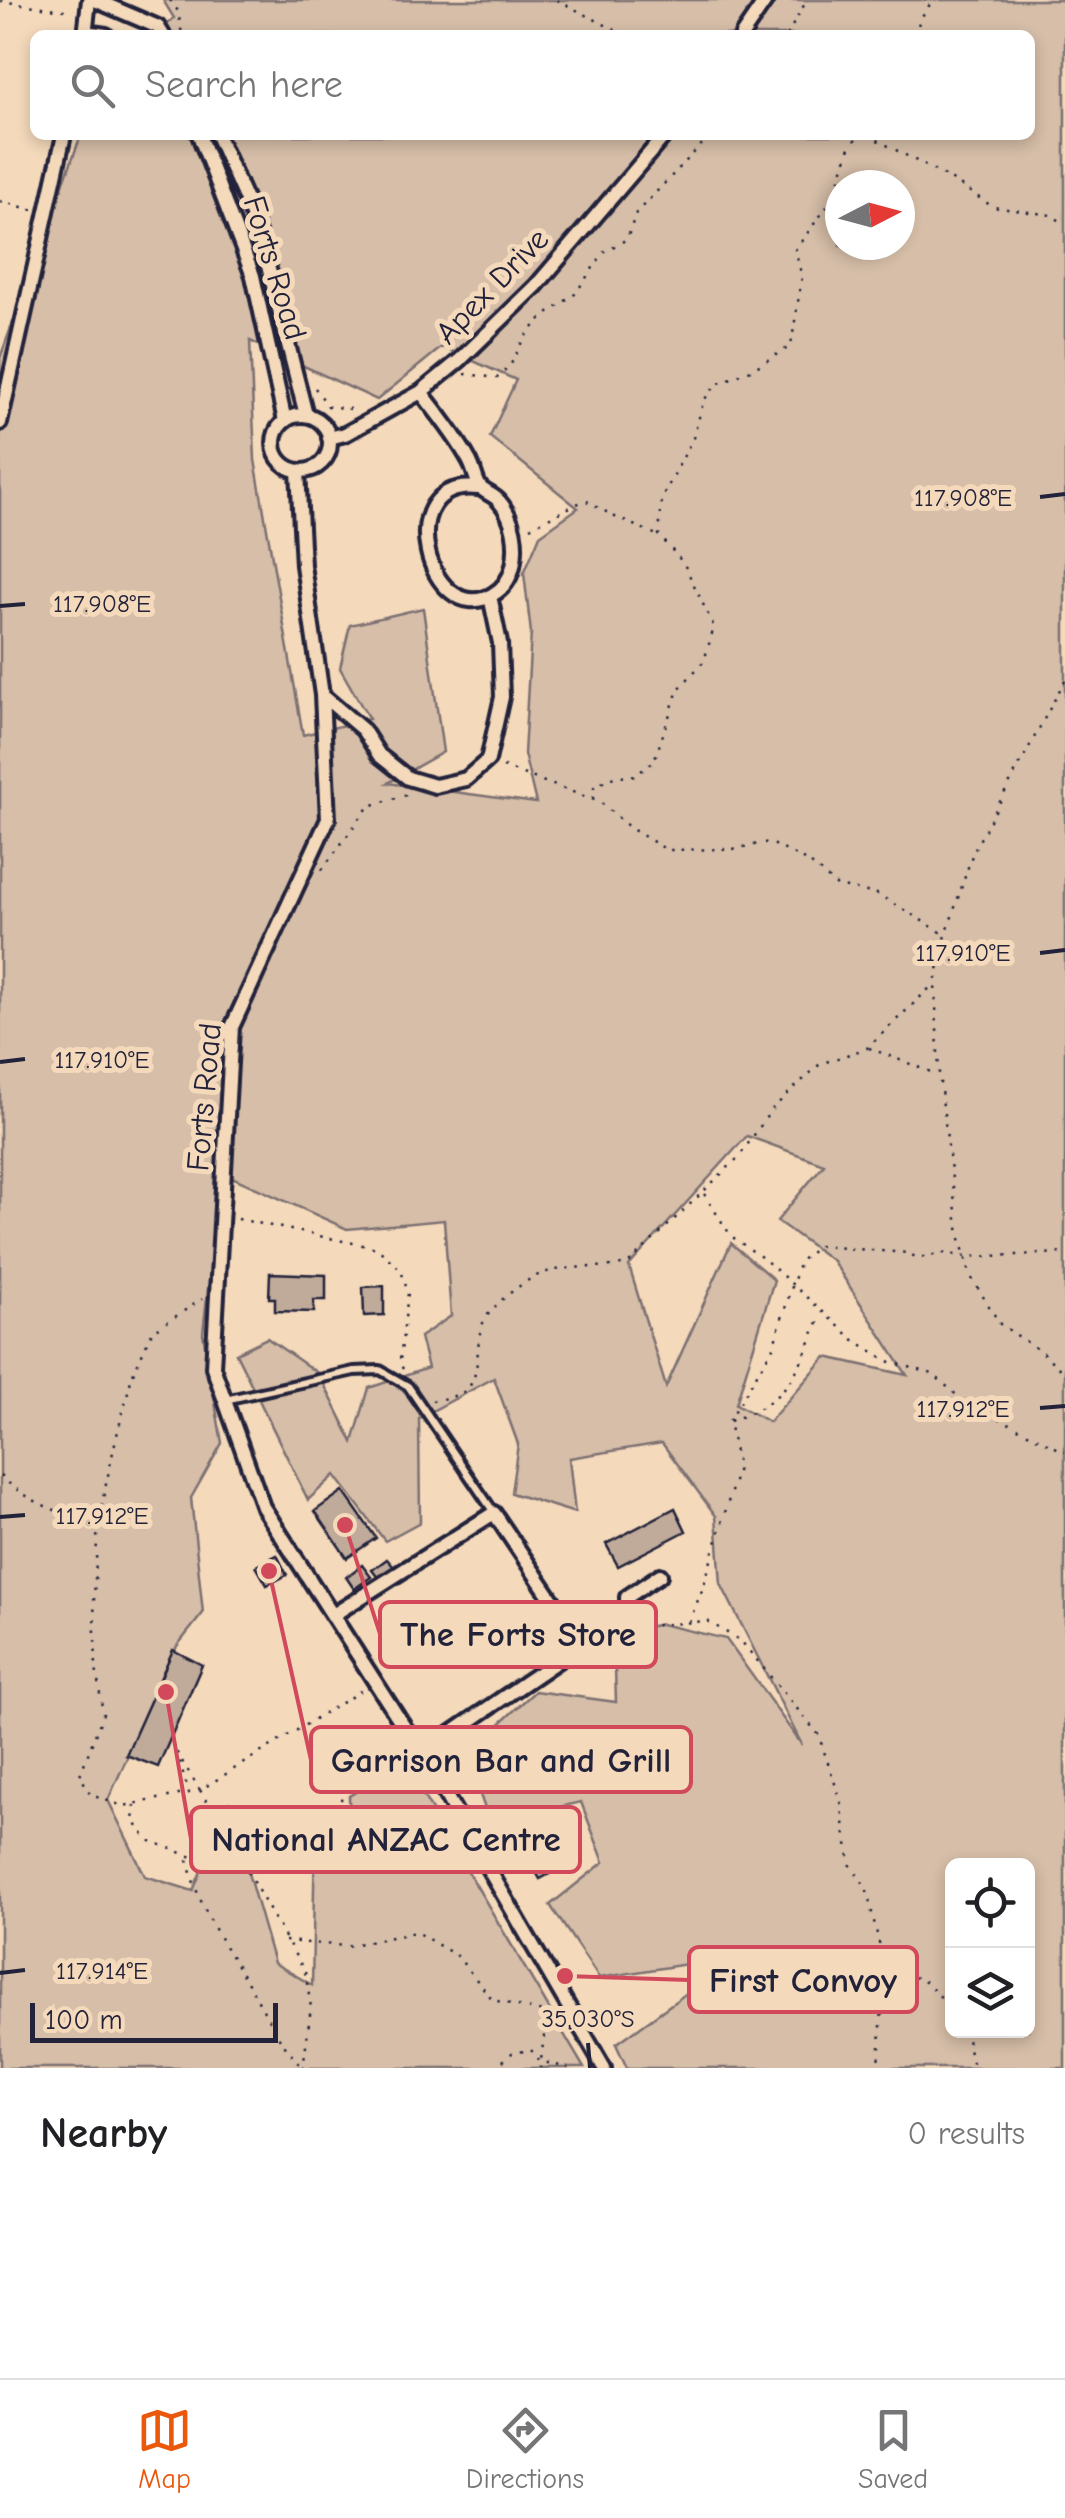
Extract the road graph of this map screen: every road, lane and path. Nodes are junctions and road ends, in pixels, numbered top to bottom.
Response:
1 (92, 0) edge
2 (170, 0) edge
3 (557, 0) edge
4 (766, 0) edge
5 (807, 0) edge
6 (934, 0) edge
7 (0, 1) edge
8 (60, 10) dead end
9 (86, 30) edge
10 (161, 30) edge
11 (181, 30) edge
12 (614, 30) edge
13 (745, 30) edge
14 (790, 30) edge
15 (917, 30) edge
16 (63, 140) edge
17 (201, 140) edge
18 (219, 140) edge
19 (662, 140) edge
20 (706, 140) edge
21 (855, 140) edge
22 (877, 140) edge
23 (0, 202) edge
24 (46, 213) junction
25 (1065, 224) edge
26 (448, 370) junction
27 (306, 375) dead end
28 (421, 392) junction
29 (367, 411) dead end
30 (306, 416) junction
31 (285, 420) junction
32 (0, 423) edge
33 (329, 438) junction
34 (298, 472) junction
35 (480, 488) junction
36 (514, 533) junction
37 (659, 535) junction
38 (490, 596) junction
39 (1065, 680) edge
40 (322, 694) junction
41 (488, 760) junction
42 (435, 786) junction
43 (593, 799) junction
44 (320, 873) dead end
45 (946, 935) junction
46 (935, 982) junction
47 (867, 1048) junction
48 (938, 1074) junction
49 (702, 1192) junction
50 (222, 1214) junction
51 (1065, 1252) edge
52 (966, 1258) junction
53 (793, 1284) junction
54 (217, 1293) junction
55 (822, 1314) junction
56 (1065, 1374) edge
57 (408, 1386) junction
58 (225, 1400) junction
59 (420, 1404) junction
60 (729, 1422) junction
61 (1065, 1452) edge
62 (0, 1476) edge
63 (494, 1512) junction
64 (98, 1521) junction
65 (660, 1574) dead end
66 (333, 1615) junction
67 (689, 1622) junction
68 (628, 1626) junction
69 (582, 1644) junction
70 (376, 1682) junction
71 (413, 1740) junction
72 (421, 1754) junction
73 (200, 1790) junction
74 (136, 1804) junction
75 (240, 1856) junction
76 (188, 1858) junction
77 (285, 1941) junction
78 (884, 1964) junction
79 (945, 2002) edge
80 (967, 2038) edge
81 (540, 2061) junction
82 (303, 2067) edge
83 (495, 2068) edge
84 (540, 2068) edge
85 (568, 2068) edge
86 (604, 2068) edge
87 (879, 2068) edge
88 (973, 2068) edge

1 - 9 street
1 - 10 street
2 - 11 path
3 - 12 path
4 - 13 street
5 - 14 path
6 - 15 path
7 - 8 path
16 - 24 street
17 - 31 street, Forts Road
18 - 30 street, Forts Road
19 - 26 street, Apex Drive
20 - 26 path
21 - 37 path
22 - 25 path
23 - 24 path
24 - 32 street
26 - 28 street, Apex Drive
27 - 29 path
28 - 33 street, Apex Drive
28 - 35 street
30 - 31 street
30 - 33 street
31 - 34 street
33 - 34 street
34 - 40 street, Forts Road
35 - 36 street
35 - 38 street
36 - 37 path
36 - 38 street
37 - 43 path
38 - 41 street
39 - 45 path
40 - 42 street
40 - 50 street, Forts Road
41 - 42 street
41 - 43 path
42 - 44 path
43 - 45 path
45 - 46 path
46 - 47 path
46 - 48 path
47 - 48 path
47 - 49 path
48 - 52 path
49 - 53 path
49 - 59 path
50 - 54 street, Forts Road
50 - 57 path
51 - 52 path
52 - 53 path
52 - 56 path
53 - 55 path
53 - 60 path
54 - 58 street, Forts Road
54 - 64 path
55 - 60 path
55 - 61 path
57 - 58 lane
57 - 59 lane
58 - 66 street, Forts Road
59 - 63 lane
60 - 67 path
62 - 64 path
63 - 66 street
63 - 69 street
64 - 74 path
65 - 68 street
66 - 70 street, Forts Road
67 - 68 path
67 - 78 path
68 - 69 street
69 - 72 street
70 - 71 street, Forts Road
70 - 73 path
71 - 72 street, Forts Road
71 - 75 path
72 - 86 street, Forts Road
73 - 74 path
73 - 75 path
74 - 76 path
75 - 76 path
75 - 77 path
76 - 82 path
77 - 81 path
77 - 82 path
78 - 79 path
78 - 87 path
80 - 88 path
81 - 83 path
81 - 84 path
81 - 85 path

